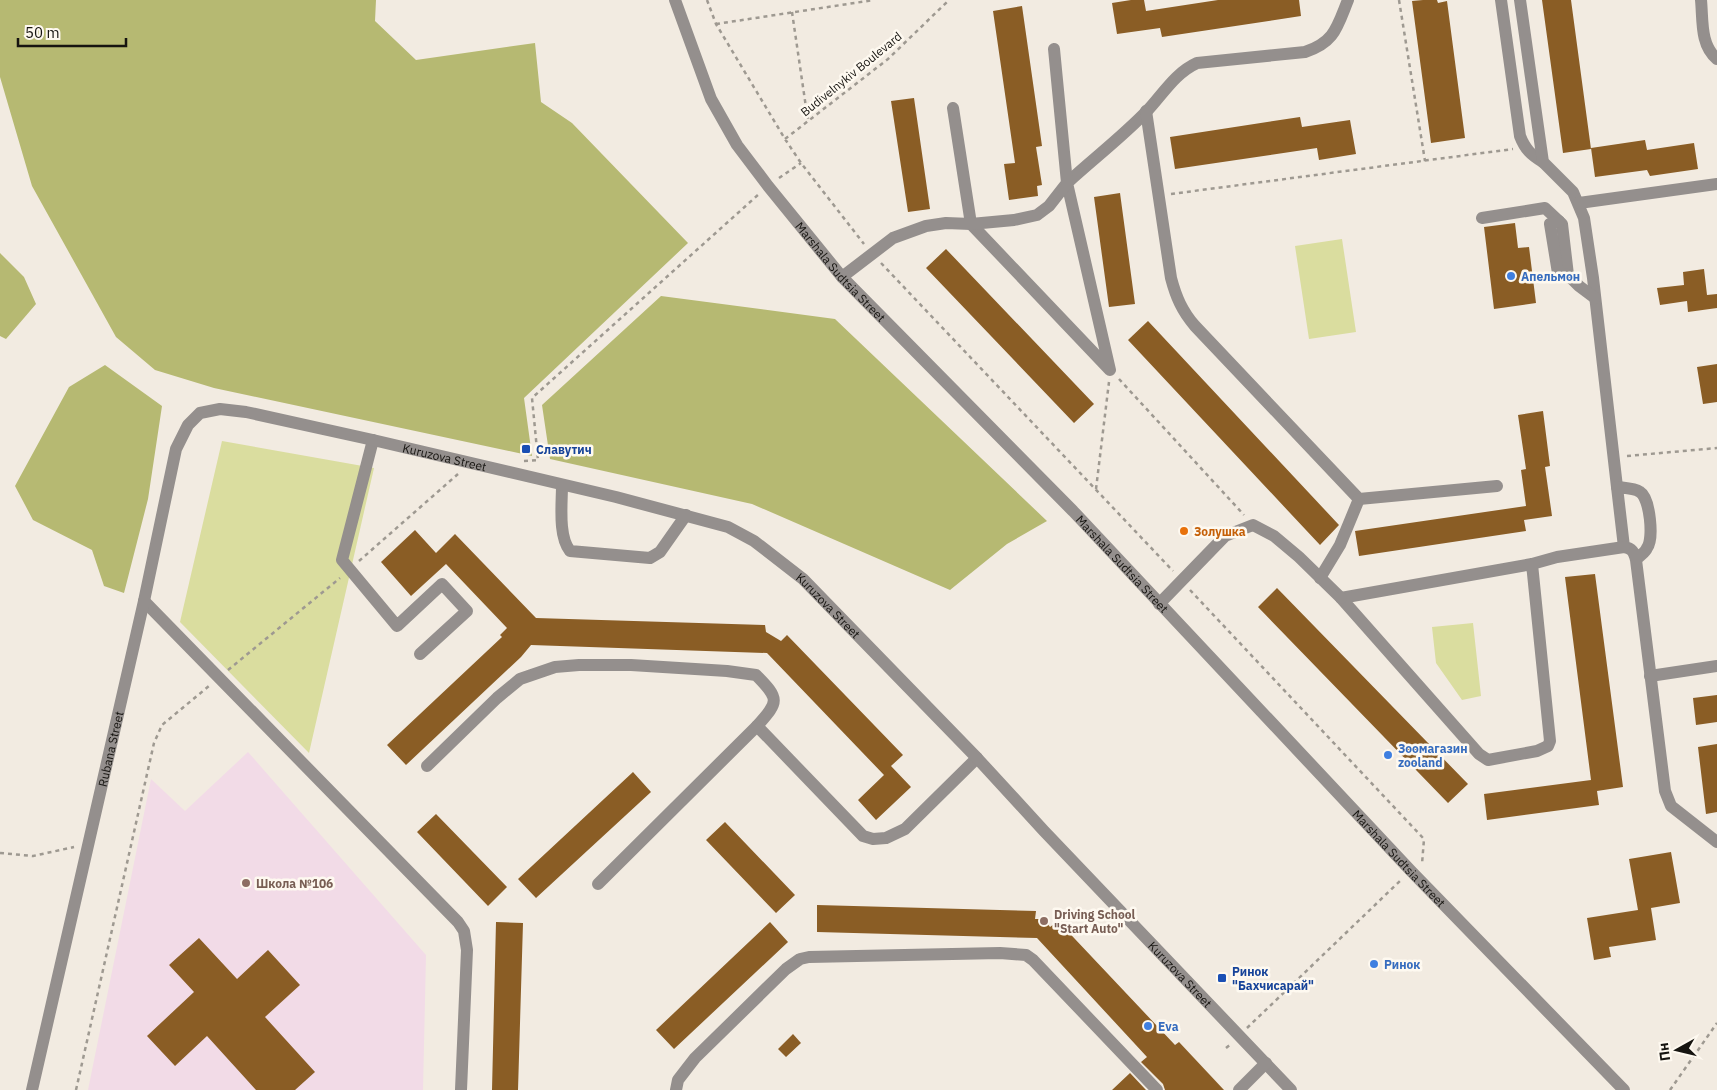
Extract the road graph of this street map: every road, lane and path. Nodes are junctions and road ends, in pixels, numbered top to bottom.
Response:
1 (675, 0) edge
2 (707, 0) edge
3 (874, 0) edge
4 (949, 0) edge
5 (1348, 0) edge
6 (1400, 0) edge
7 (1501, 0) edge
8 (1520, 0) edge
9 (1701, 0) edge
10 (792, 12) junction
11 (1054, 49) dead end
12 (1717, 59) edge
13 (954, 108) dead end
14 (1146, 112) junction
15 (808, 121) junction
16 (785, 139) dead end
17 (1524, 148) junction
18 (1425, 161) junction
19 (1543, 162) junction
20 (1066, 183) junction
21 (1717, 184) edge
22 (1159, 196) junction
23 (1578, 203) junction
24 (1482, 218) dead end
25 (971, 224) junction
26 (842, 277) junction
27 (1595, 298) junction
28 (1110, 370) junction
29 (200, 413) joint
30 (372, 440) junction
31 (1717, 448) edge
32 (1613, 458) junction
33 (562, 485) junction
34 (1497, 486) dead end
35 (1617, 486) junction
36 (1096, 490) dead end
37 (1359, 499) junction
38 (686, 515) junction
39 (1253, 525) junction
40 (1624, 547) junction
41 (1636, 560) junction
42 (1532, 564) junction
43 (1320, 578) junction
44 (1341, 598) junction
45 (144, 601) junction
46 (1159, 604) junction
47 (420, 654) dead end
48 (1717, 666) edge
49 (1650, 676) junction
50 (757, 726) junction
51 (977, 758) junction
52 (427, 766) dead end
53 (1717, 842) edge
54 (90, 843) junction
55 (0, 853) edge
56 (598, 884) dead end
57 (1717, 1024) edge
58 (1266, 1064) junction
59 (32, 1090) edge
60 (460, 1090) edge
61 (676, 1090) edge
62 (1158, 1090) edge
63 (1238, 1090) edge
64 (1291, 1090) edge
65 (1624, 1090) edge
66 (1670, 1090) edge

1 - 26 street, Marshala Sudtsia Street
2 - 10 path
3 - 10 path
4 - 15 path, Budivelnykiv Boulevard
5 - 14 street
6 - 18 path
7 - 17 street
8 - 19 street
9 - 12 street
10 - 15 path
11 - 20 street
13 - 25 street
14 - 20 street
14 - 22 street
15 - 16 path, Budivelnykiv Boulevard
17 - 18 path
17 - 19 street
18 - 22 path
19 - 23 street
20 - 25 street
20 - 28 street
21 - 23 street
22 - 37 street
23 - 27 street
24 - 27 street
25 - 26 street
25 - 28 street
26 - 46 street, Marshala Sudtsia Street
27 - 32 street
28 - 36 path
28 - 39 path
29 - 30 street, Kuruzova Street
29 - 45 street, Rubana Street
30 - 33 street, Kuruzova Street
30 - 47 street
31 - 32 path
32 - 35 street
33 - 38 street, Kuruzova Street
33 - 38 street
34 - 37 street
35 - 40 street
35 - 41 street
37 - 43 street
38 - 51 street, Kuruzova Street
39 - 43 street
39 - 46 street
40 - 41 street
40 - 42 street
41 - 49 street
42 - 44 street
42 - 44 street
43 - 44 street
45 - 54 street, Rubana Street
45 - 60 street
46 - 65 street, Marshala Sudtsia Street
48 - 49 street
49 - 53 street
50 - 51 street
50 - 52 street
50 - 56 street
51 - 58 street, Kuruzova Street
54 - 55 path
54 - 59 street, Rubana Street
57 - 66 path
58 - 63 street
58 - 64 street, Kuruzova Street
61 - 62 street

